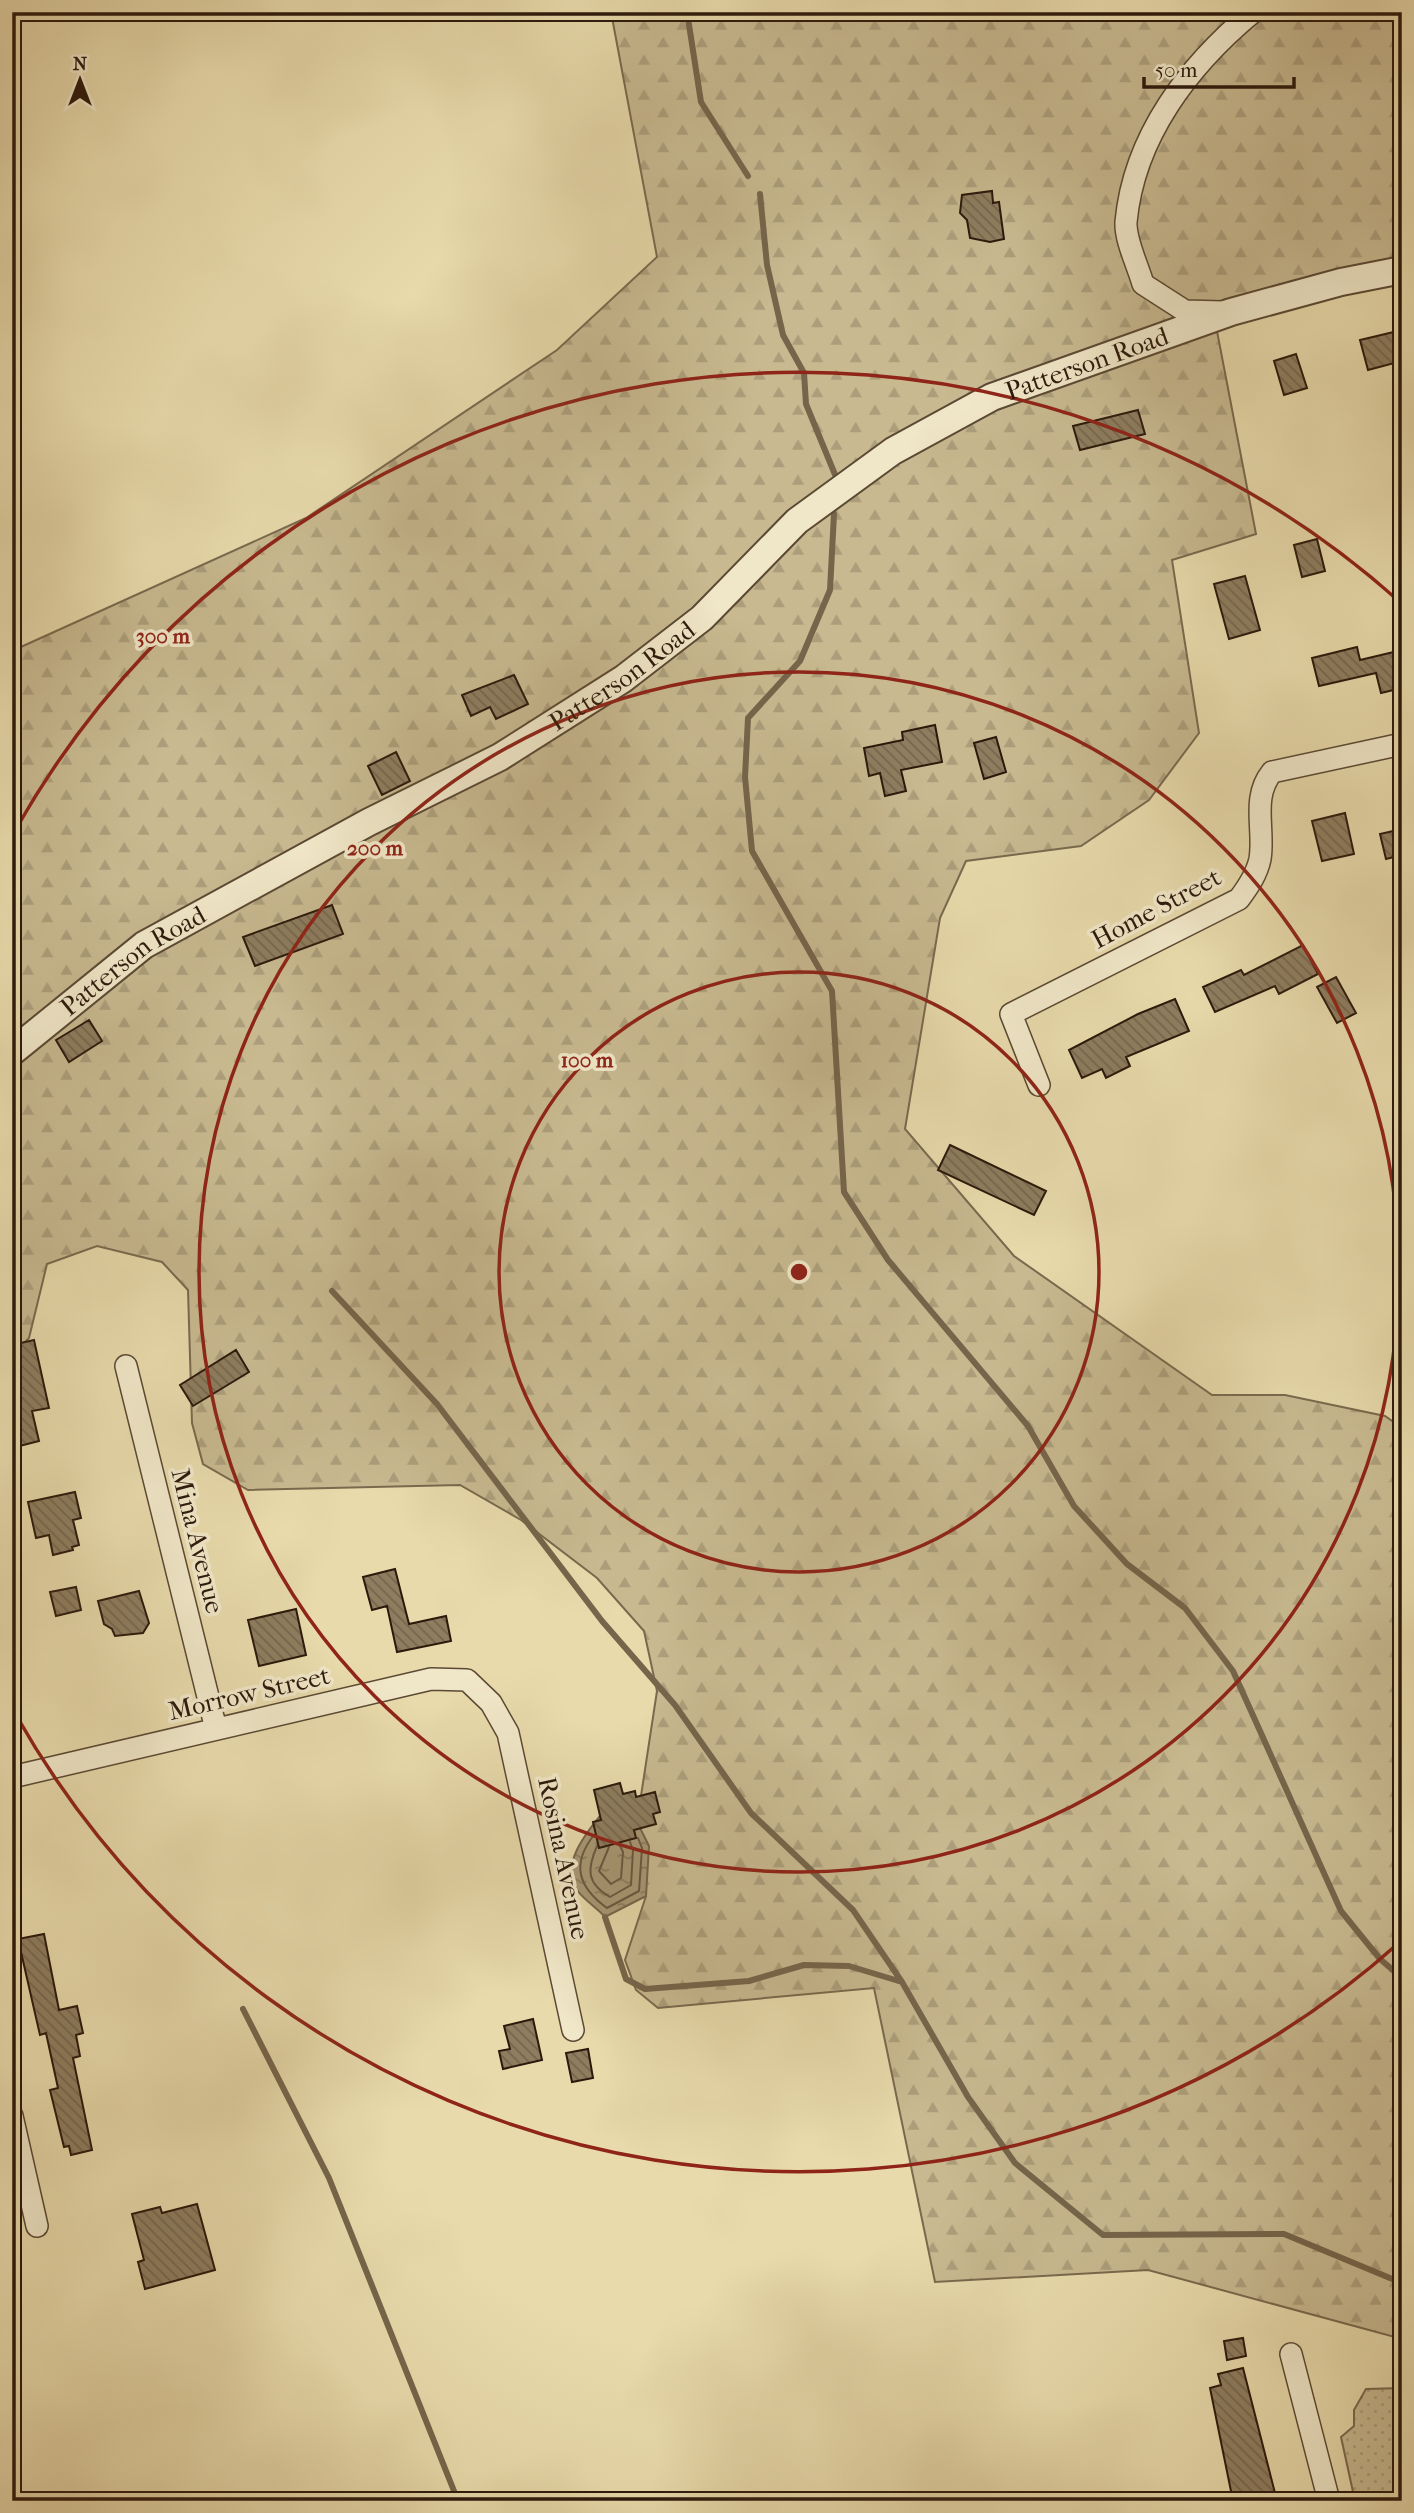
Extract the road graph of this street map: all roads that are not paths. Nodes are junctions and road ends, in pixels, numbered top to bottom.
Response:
1 (1253, 12) edge
2 (1402, 270) edge
3 (1231, 312) junction
4 (1402, 744) edge
5 (12, 1052) edge
6 (1039, 1085) dead end
7 (126, 1366) dead end
8 (491, 1703) joint
9 (216, 1730) junction
10 (12, 1777) edge
11 (573, 2030) dead end
12 (12, 2116) edge
13 (37, 2226) dead end
14 (1291, 2354) dead end
15 (1329, 2501) edge

1 - 3 street
2 - 3 street, Patterson Road
3 - 5 street, Patterson Road
4 - 6 street, Home Street
7 - 9 street, Mina Avenue
8 - 9 street, Morrow Street
8 - 11 street, Rosina Avenue
9 - 10 street, Morrow Street
12 - 13 street
14 - 15 street

